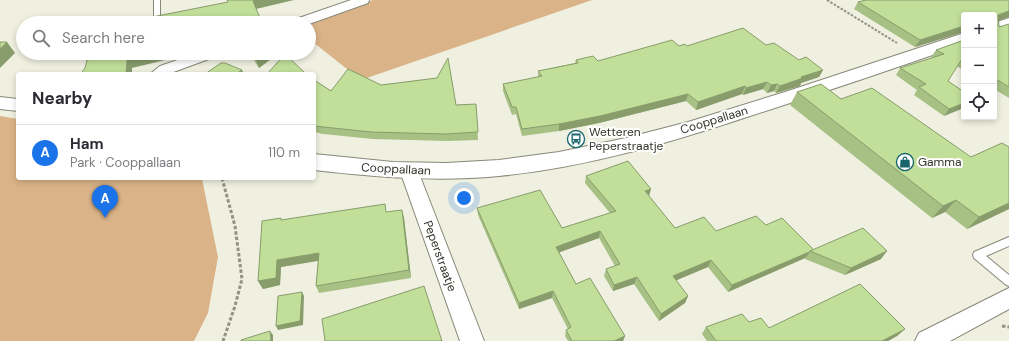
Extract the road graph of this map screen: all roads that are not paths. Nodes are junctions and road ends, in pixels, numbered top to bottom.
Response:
1 (157, 0) edge
2 (363, 0) edge
3 (157, 16) edge
4 (316, 17) edge
5 (1009, 23) edge
6 (997, 27) edge
7 (961, 39) edge
8 (191, 60) edge
9 (161, 72) edge
10 (0, 103) edge
11 (16, 105) edge
12 (316, 162) edge
13 (409, 171) junction
14 (1009, 241) edge
15 (1009, 281) edge
16 (1009, 298) edge
17 (472, 341) edge
18 (926, 341) edge

1 - 3 lane
2 - 4 street
5 - 6 street
7 - 13 street, Cooppallaan
8 - 9 street
10 - 11 street
12 - 13 street, Cooppallaan
13 - 17 street, Peperstraatje
14 - 15 lane
16 - 18 street

